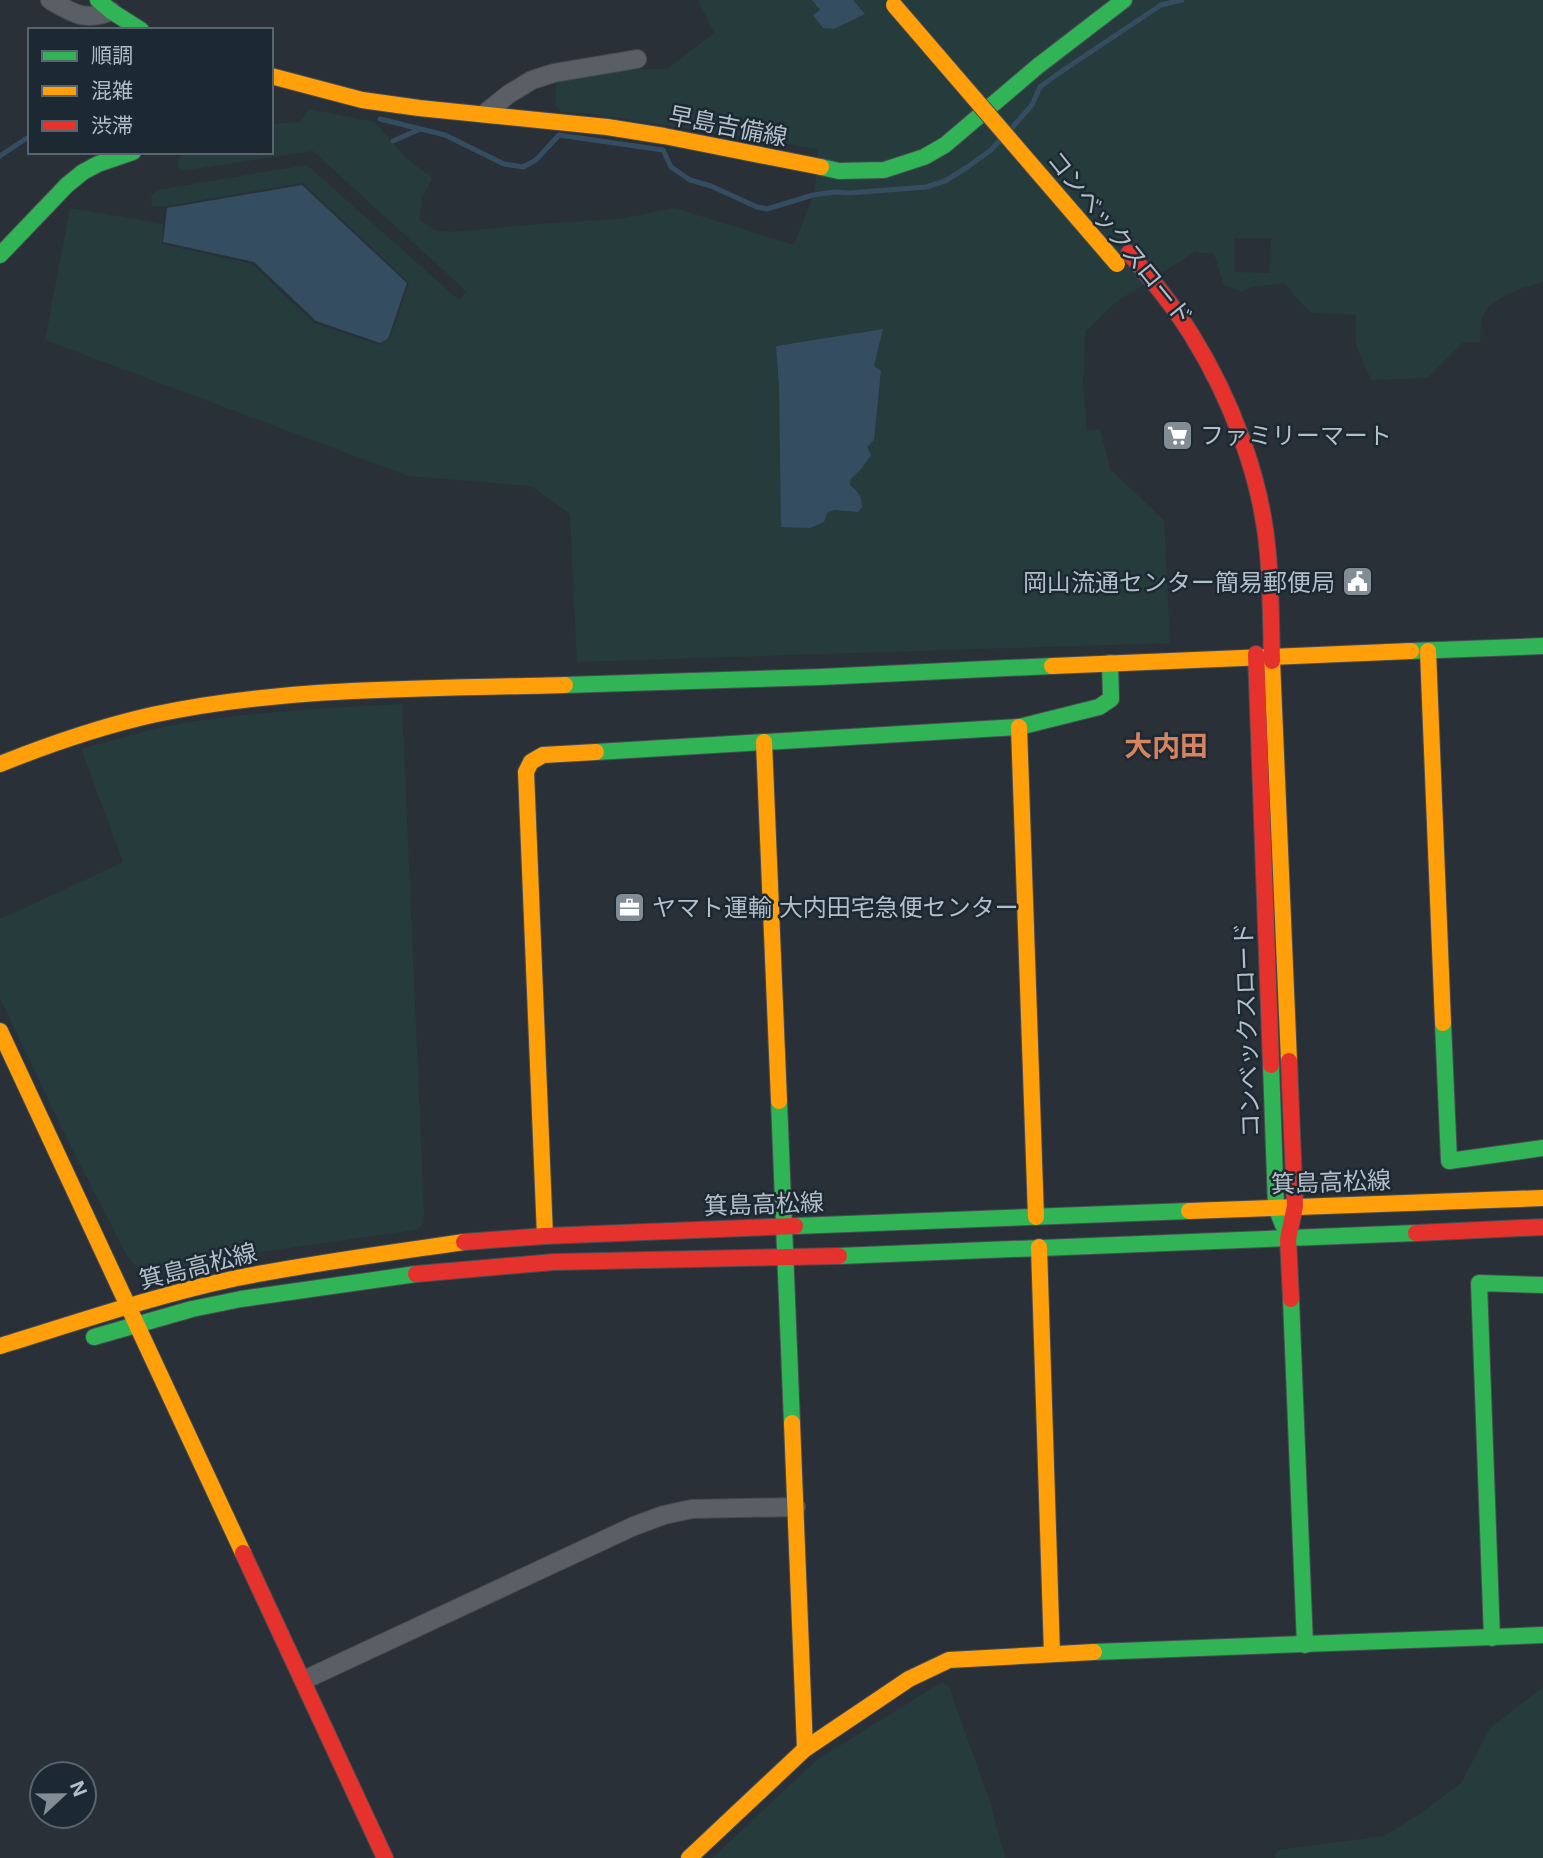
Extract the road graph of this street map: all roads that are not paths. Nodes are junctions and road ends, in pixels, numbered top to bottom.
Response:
1 (50, 0) edge
2 (1124, 0) edge
3 (892, 2) edge
4 (105, 6) edge
5 (138, 28) edge
6 (637, 59) dead end
7 (273, 77) edge
8 (985, 84) dead end
9 (484, 114) junction
10 (1012, 116) dead end
11 (127, 154) edge
12 (0, 255) edge
13 (1228, 449) dead end
14 (1244, 501) dead end
15 (1256, 636) dead end
16 (1543, 646) edge
17 (1428, 651) junction
18 (1265, 657) junction
19 (1110, 663) junction
20 (1019, 727) junction
21 (764, 742) junction
22 (0, 764) edge
23 (0, 1031) edge
24 (1543, 1148) edge
25 (1543, 1198) edge
26 (1295, 1206) junction
27 (1276, 1207) junction
28 (1036, 1217) junction
29 (784, 1226) junction
30 (1543, 1227) edge
31 (545, 1236) junction
32 (1288, 1239) junction
33 (1039, 1247) junction
34 (785, 1258) junction
35 (1543, 1285) edge
36 (128, 1307) junction
37 (136, 1325) junction
38 (85, 1340) dead end
39 (0, 1346) edge
40 (796, 1507) junction
41 (1543, 1635) edge
42 (1492, 1638) junction
43 (1305, 1645) junction
44 (1052, 1654) junction
45 (304, 1680) junction
46 (805, 1749) junction
47 (386, 1858) edge
48 (689, 1858) edge

1 - 4 street
2 - 9 street, 早島吉備線
3 - 18 street, コンベックスロード, bridge
4 - 5 street
6 - 9 street
7 - 9 street, 早島吉備線
8 - 10 street
11 - 12 street
13 - 14 street
15 - 18 street, コンベックスロード
16 - 17 street
17 - 18 street
17 - 24 street
18 - 19 street
18 - 26 street, コンベックスロード
18 - 27 street, コンベックスロード
19 - 20 street
19 - 22 street
20 - 21 street
20 - 28 street
21 - 29 street
21 - 31 street
23 - 36 street
25 - 26 street, 箕島高松線
26 - 27 street, 箕島高松線
26 - 32 street, コンベックスロード
27 - 28 street, 箕島高松線
27 - 32 street, コンベックスロード
28 - 29 street, 箕島高松線
29 - 31 street, 箕島高松線
29 - 34 street
30 - 32 street, 箕島高松線
31 - 36 street, 箕島高松線
32 - 33 street, 箕島高松線
32 - 43 street
33 - 34 street, 箕島高松線
33 - 44 street
34 - 37 street, 箕島高松線
34 - 40 street
35 - 42 street
36 - 37 street
36 - 39 street, 箕島高松線
37 - 38 street, 箕島高松線
37 - 45 street
40 - 45 street
40 - 46 street
41 - 42 street
42 - 43 street
43 - 44 street
44 - 46 street
45 - 47 street
46 - 48 street

